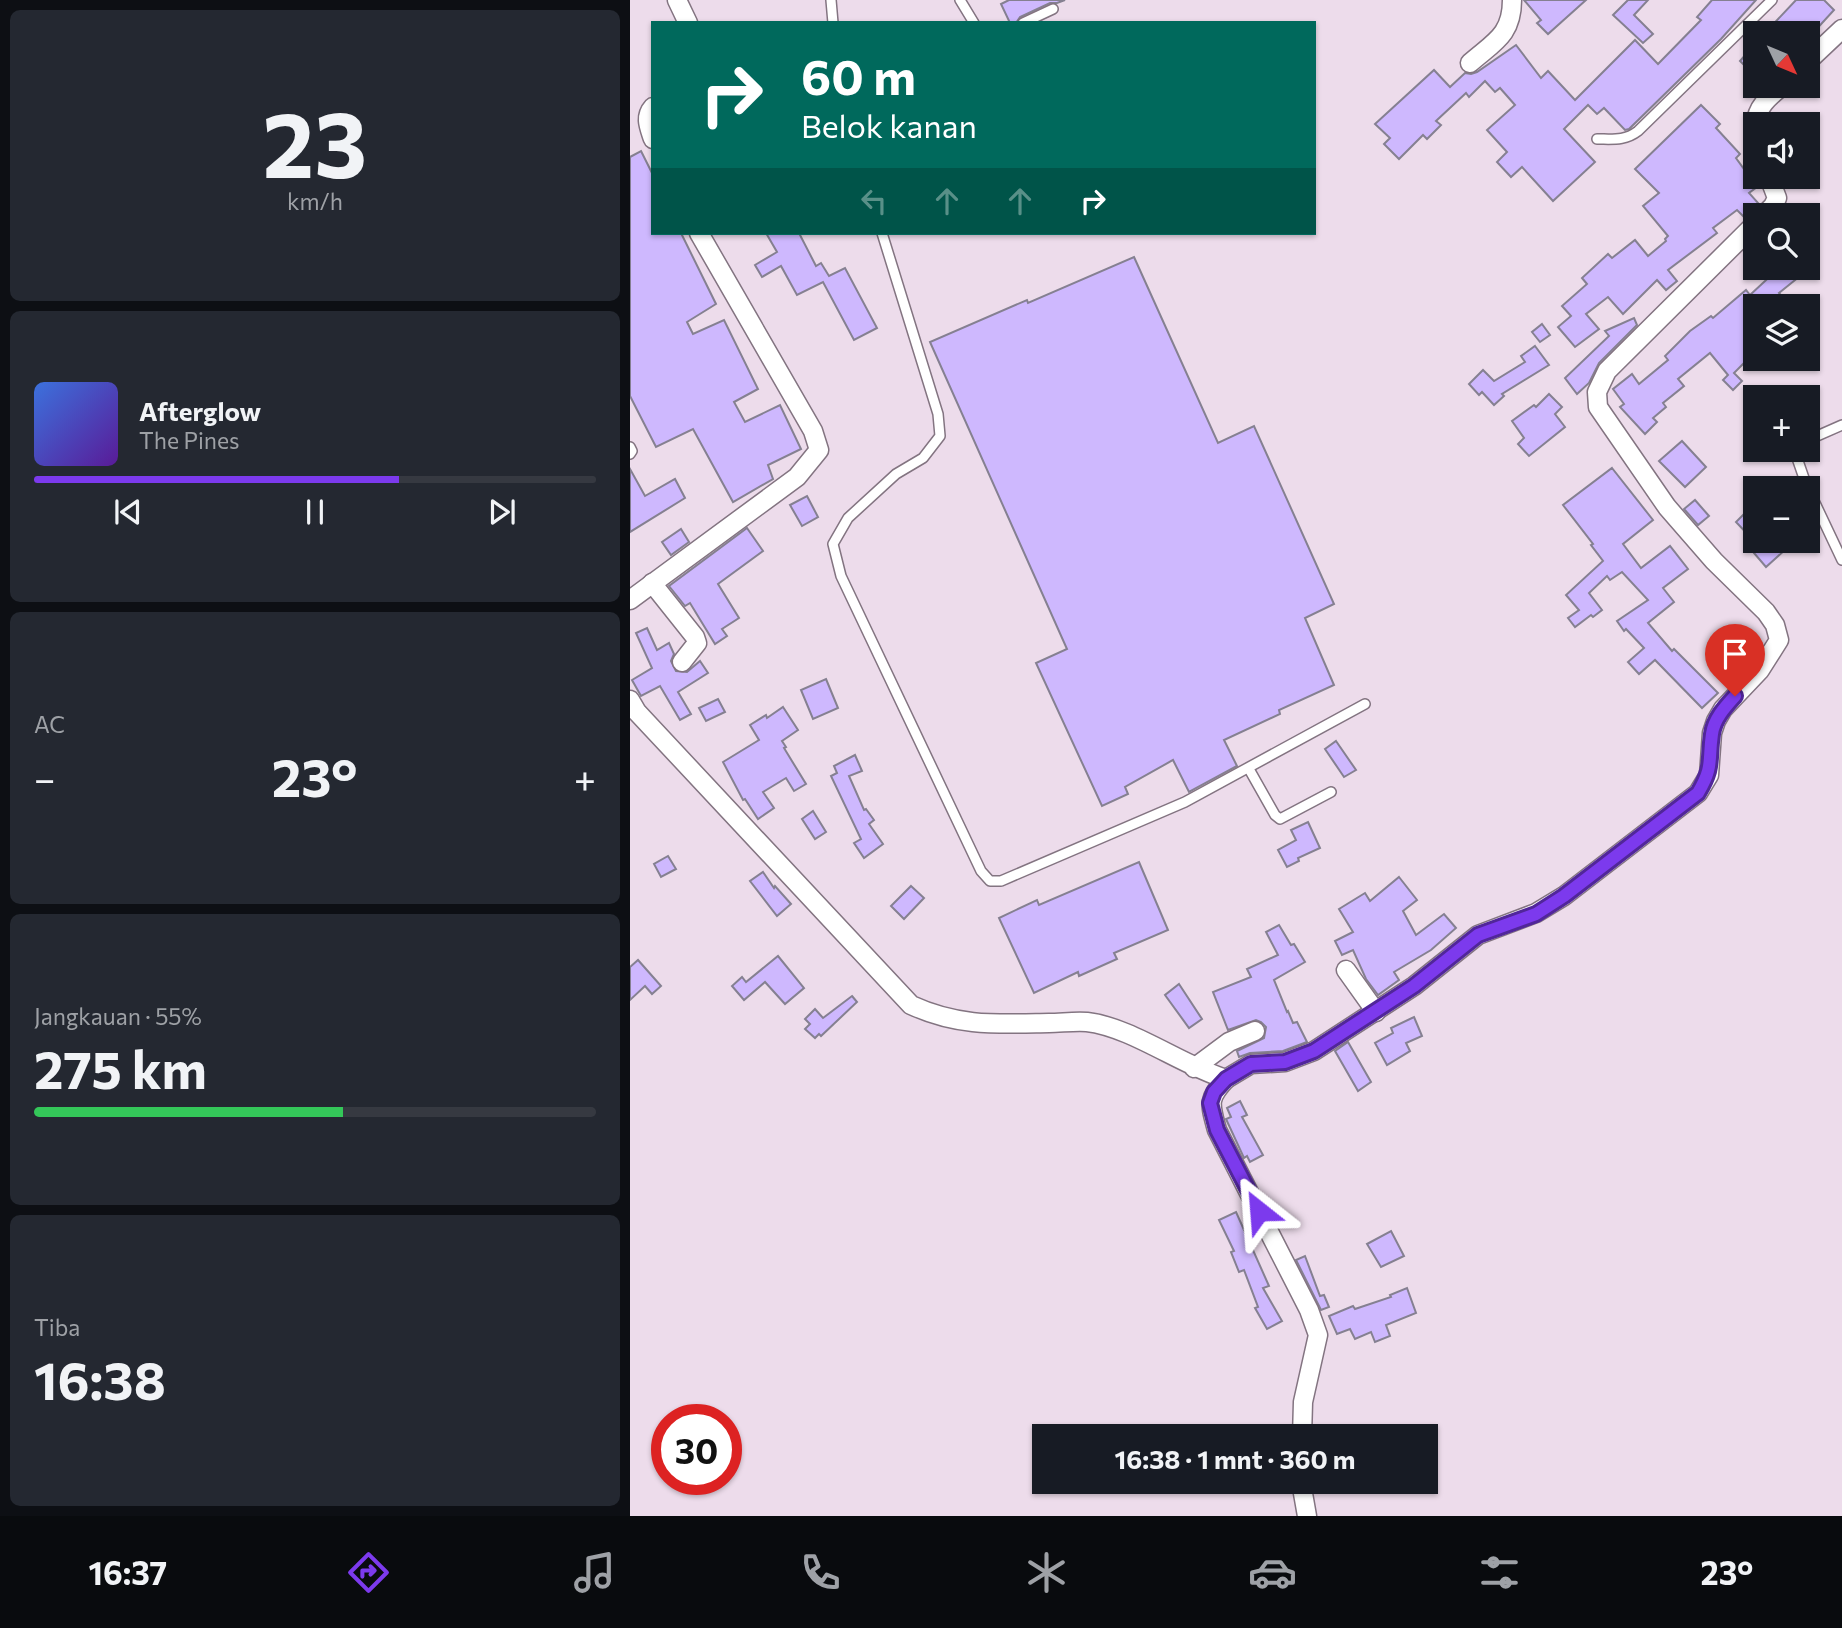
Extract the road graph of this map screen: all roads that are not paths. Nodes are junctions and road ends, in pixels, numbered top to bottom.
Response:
1 (677, 0) edge
2 (831, 0) edge
3 (960, 0) edge
4 (1512, 0) edge
5 (1772, 0) edge
6 (1052, 9) dead end
7 (687, 21) edge
8 (833, 21) edge
9 (973, 21) edge
10 (1027, 21) edge
11 (1842, 29) edge
12 (1820, 50) edge
13 (1470, 63) dead end
14 (651, 109) edge
15 (651, 133) edge
16 (1597, 139) dead end
17 (700, 235) edge
18 (883, 235) edge
19 (1743, 236) edge
20 (1842, 425) edge
21 (1820, 435) edge
22 (630, 447) edge
23 (630, 454) edge
24 (1798, 462) edge
25 (1842, 560) edge
26 (652, 583) junction
27 (630, 600) edge
28 (682, 662) dead end
29 (630, 700) edge
30 (1365, 704) dead end
31 (1248, 769) junction
32 (1331, 792) dead end
33 (1346, 970) dead end
34 (1376, 1012) junction
35 (1255, 1031) dead end
36 (1194, 1068) junction
37 (1226, 1079) junction
38 (1302, 1424) edge
39 (1302, 1494) edge
40 (1307, 1516) edge

1 - 7 street
2 - 8 lane
3 - 9 lane
4 - 13 street
5 - 16 lane
6 - 10 lane
11 - 12 street
14 - 15 street
17 - 26 street
18 - 31 lane
19 - 34 street
20 - 21 lane
22 - 23 lane
24 - 25 lane
26 - 27 street
26 - 28 street
29 - 36 street
30 - 31 lane
31 - 32 lane
33 - 34 street
34 - 37 street
35 - 36 street
36 - 37 street
37 - 38 street
39 - 40 street

